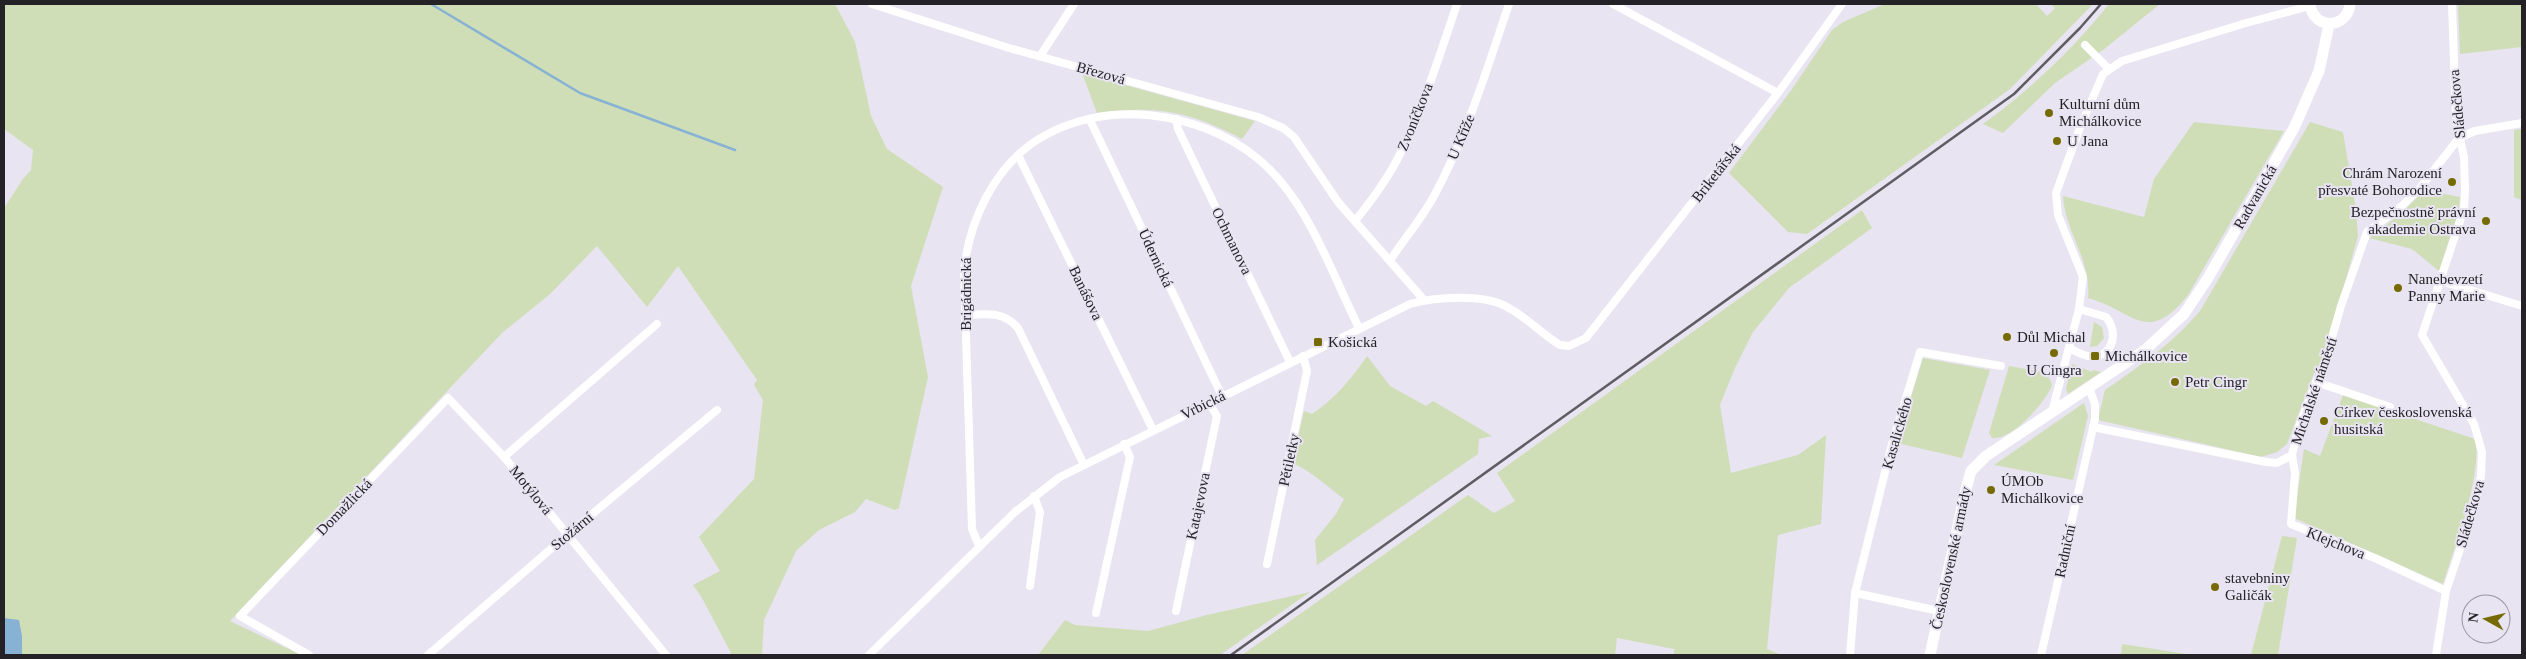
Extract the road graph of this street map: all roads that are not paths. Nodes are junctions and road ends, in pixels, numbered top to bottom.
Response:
1 (872, 4) edge
2 (1074, 4) edge
3 (1457, 4) edge
4 (1509, 4) edge
5 (1613, 4) edge
6 (1842, 4) edge
7 (2350, 4) edge
8 (2452, 4) edge
9 (2310, 5) edge
10 (2329, 25) junction
11 (2085, 45) dead end
12 (1040, 56) junction
13 (2108, 69) junction
14 (1778, 93) junction
15 (1176, 119) junction
16 (1090, 120) junction
17 (2522, 123) edge
18 (2459, 138) junction
19 (1018, 155) junction
20 (1355, 221) junction
21 (1391, 259) junction
22 (2441, 281) junction
23 (1424, 300) junction
24 (2522, 306) edge
25 (2079, 309) junction
26 (966, 315) junction
27 (657, 324) dead end
28 (1359, 328) junction
29 (1586, 338) joint
30 (2069, 348) junction
31 (2145, 350) joint
32 (1303, 356) junction
33 (1290, 362) junction
34 (2001, 366) dead end
35 (2316, 382) junction
36 (2089, 388) junction
37 (1222, 396) junction
38 (448, 398) joint
39 (1209, 403) junction
40 (2390, 407) dead end
41 (717, 410) dead end
42 (2052, 412) junction
43 (2093, 426) junction
44 (1154, 430) junction
45 (1124, 444) junction
46 (2292, 455) junction
47 (504, 457) junction
48 (1084, 465) junction
49 (1034, 496) junction
50 (567, 535) junction
51 (979, 546) junction
52 (1267, 564) dead end
53 (1030, 586) dead end
54 (2446, 591) junction
55 (1855, 593) junction
56 (1176, 611) dead end
57 (1939, 611) junction
58 (1096, 613) dead end
59 (309, 655) edge
60 (428, 655) edge
61 (666, 655) edge
62 (869, 655) edge
63 (1850, 655) edge
64 (1930, 655) edge
65 (2041, 655) edge
66 (2436, 655) edge

1 - 12 street, Březová
2 - 12 street
3 - 20 street, Zvoníčkova
4 - 21 street, U Kříže
5 - 14 street
6 - 14 street, Briketářská
7 - 10 street
8 - 18 street, Sládečkova
9 - 10 street
9 - 13 street
10 - 31 street, Radvanická
11 - 13 street
12 - 20 street, Březová
13 - 25 street
14 - 29 street, Briketářská
15 - 16 street, Brigádnická
15 - 28 street, Brigádnická
15 - 33 street, Ochmanova
16 - 19 street, Brigádnická
16 - 37 street, Údernická
17 - 18 street
18 - 22 street, Sládečkova
18 - 35 street, Michalské náměstí
19 - 26 street, Brigádnická
19 - 44 street, Banášova
20 - 21 street
21 - 23 street
22 - 24 street
22 - 54 street, Sládečkova
23 - 28 street, Vrbická
23 - 29 street, Vrbická
25 - 30 street
25 - 30 street
26 - 48 street
26 - 51 street, Brigádnická
27 - 47 street
28 - 32 street, Vrbická
30 - 42 street
31 - 36 street, Československé armády
32 - 33 street, Vrbická
32 - 52 street, Pětiletky
33 - 37 street, Vrbická
34 - 55 street, Kasalického
35 - 40 street
35 - 46 street, Michalské náměstí
36 - 42 street, Československé armády
36 - 43 street, Radniční
37 - 39 street, Vrbická
38 - 47 street, Motýlová
38 - 59 street, Domažlická
39 - 44 street, Vrbická
39 - 56 street, Katajevova
41 - 50 street, Stožární
42 - 57 street, Československé armády
43 - 46 street, Michalské náměstí
43 - 65 street, Radniční
44 - 45 street, Vrbická
45 - 48 street, Vrbická
45 - 58 street
46 - 54 street, Klejchova
47 - 50 street, Motýlová
48 - 49 street, Vrbická
49 - 51 street, Vrbická
49 - 53 street
50 - 60 street, Stožární
50 - 61 street, Motýlová
51 - 62 street, Vrbická
54 - 66 street, Sládečkova
55 - 57 street
55 - 63 street, Kasalického
57 - 64 street, Československé armády

